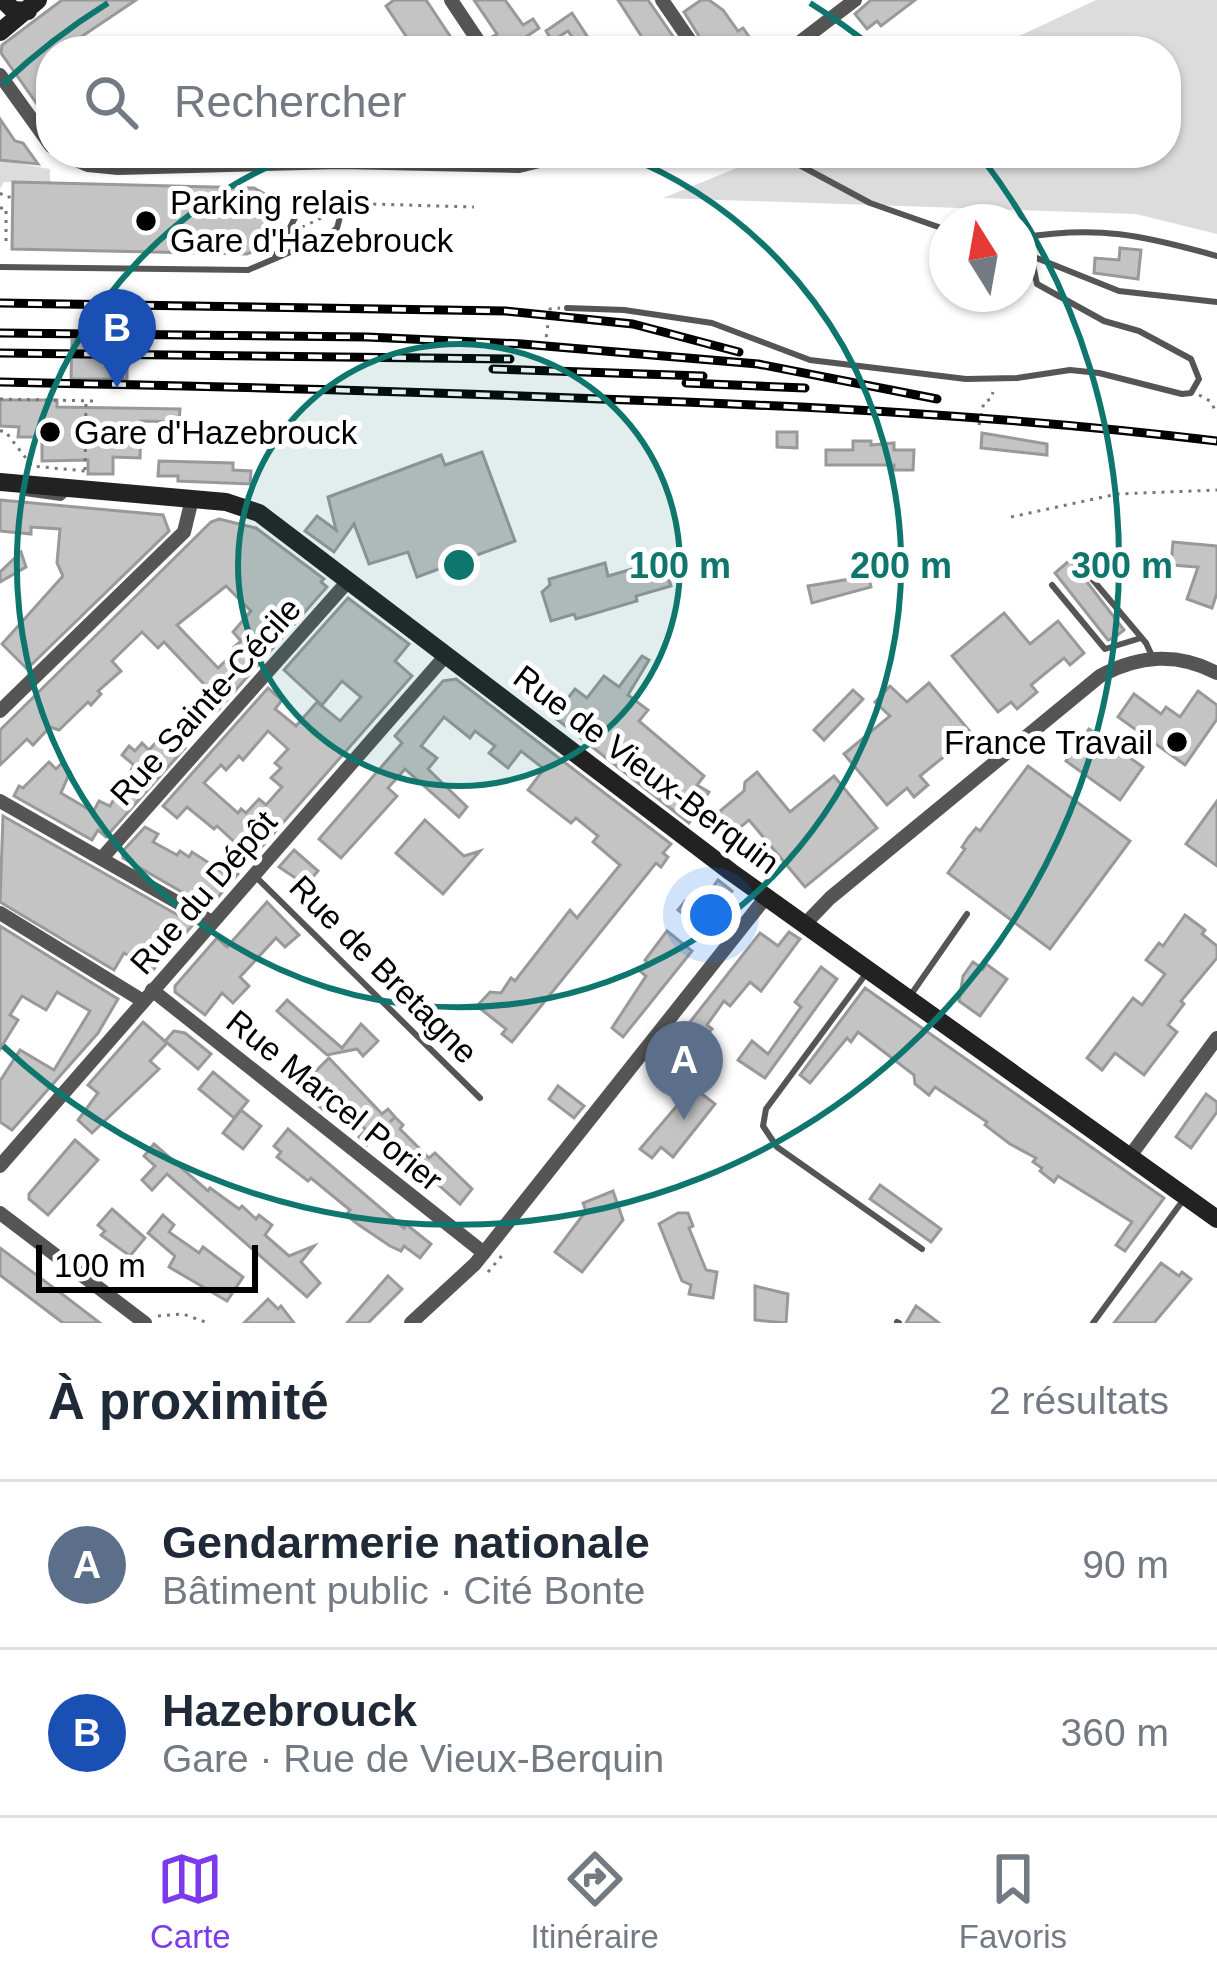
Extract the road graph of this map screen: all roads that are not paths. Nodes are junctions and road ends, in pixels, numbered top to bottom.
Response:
1 (451, 0) edge
2 (662, 0) edge
3 (855, 0) edge
4 (33, 5) edge
5 (3, 6) edge
6 (0, 32) edge
7 (475, 36) edge
8 (687, 36) edge
9 (808, 36) edge
10 (0, 74) edge
11 (36, 125) edge
12 (806, 168) edge
13 (929, 224) edge
14 (1037, 235) edge
15 (1217, 256) edge
16 (1037, 258) edge
17 (274, 259) junction
18 (0, 267) edge
19 (1037, 284) edge
20 (1217, 302) edge
21 (567, 308) road end
22 (6, 483) edge
23 (192, 499) junction
24 (1087, 572) dead end
25 (349, 580) junction
26 (1052, 585) dead end
27 (1142, 638) junction
28 (447, 654) junction
29 (1154, 658) junction
30 (1217, 673) edge
31 (0, 711) edge
32 (0, 801) edge
33 (102, 858) junction
34 (254, 874) junction
35 (766, 897) junction
36 (0, 914) edge
37 (967, 914) dead end
38 (212, 922) junction
39 (804, 925) junction
40 (868, 970) junction
41 (147, 996) junction
42 (908, 999) junction
43 (1217, 1038) edge
44 (480, 1098) dead end
45 (1130, 1156) junction
46 (0, 1166) edge
47 (1186, 1196) junction
48 (0, 1213) edge
49 (1217, 1219) edge
50 (922, 1249) dead end
51 (484, 1253) junction
52 (143, 1322) edge
53 (411, 1323) edge
54 (1094, 1323) edge

1 - 7 street
2 - 8 street
3 - 9 street
4 - 5 street
4 - 6 street
10 - 11 street
12 - 13 lane
14 - 15 lane
16 - 20 lane
17 - 17 lane
17 - 18 lane
19 - 21 lane
22 - 23 street, Rue de Vieux-Berquin
23 - 25 street, Rue de Vieux-Berquin
23 - 31 street
24 - 27 lane
25 - 28 street, Rue de Vieux-Berquin
25 - 33 street, Rue Sainte-Cécile
26 - 27 lane
27 - 29 lane
28 - 34 street, Rue du Dépôt
28 - 35 street, Rue de Vieux-Berquin
29 - 30 street
29 - 39 street
32 - 33 street
33 - 38 street
34 - 38 street, Rue du Dépôt
34 - 44 lane, Rue de Bretagne
35 - 39 street, Rue de Vieux-Berquin
35 - 51 street
36 - 41 street, Rue Marcel Porier
37 - 42 lane
38 - 41 street, Rue du Dépôt
39 - 40 street, Rue de Vieux-Berquin
40 - 42 street, Rue de Vieux-Berquin
40 - 50 lane
41 - 46 street, Rue du Dépôt
41 - 51 street, Rue Marcel Porier
42 - 45 street, Rue de Vieux-Berquin
43 - 45 street
45 - 47 street, Rue de Vieux-Berquin
47 - 49 street, Rue de Vieux-Berquin
47 - 54 lane
48 - 52 street
51 - 53 street

